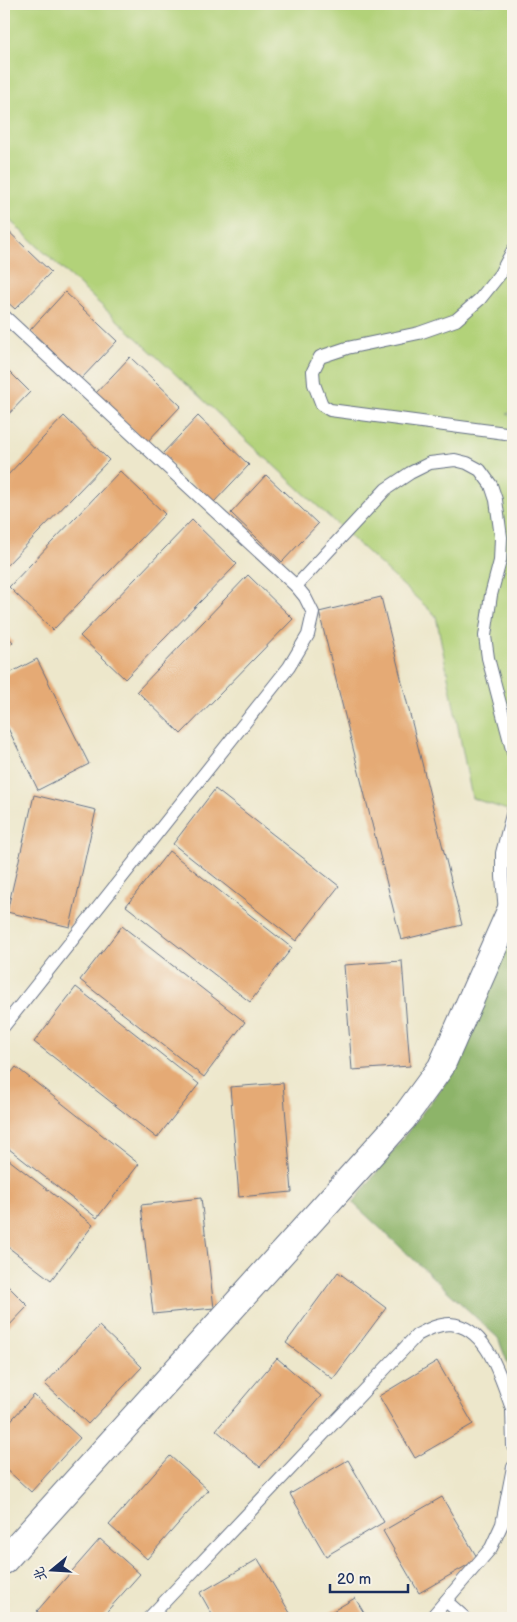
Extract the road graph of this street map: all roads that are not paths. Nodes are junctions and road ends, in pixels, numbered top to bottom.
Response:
1 (513, 250) edge
2 (4, 316) edge
3 (513, 434) edge
4 (296, 586) junction
5 (513, 753) edge
6 (513, 811) edge
7 (510, 912) edge
8 (4, 1026) edge
9 (513, 1409) edge
10 (513, 1446) edge
11 (513, 1467) edge
12 (4, 1561) edge
13 (446, 1601) junction
14 (149, 1618) edge
15 (431, 1618) edge
16 (466, 1618) edge

1 - 3 lane
2 - 4 lane
4 - 5 lane
4 - 8 lane
6 - 7 lane
7 - 12 street
9 - 10 lane
9 - 14 lane
11 - 13 lane
13 - 15 lane
13 - 16 lane

